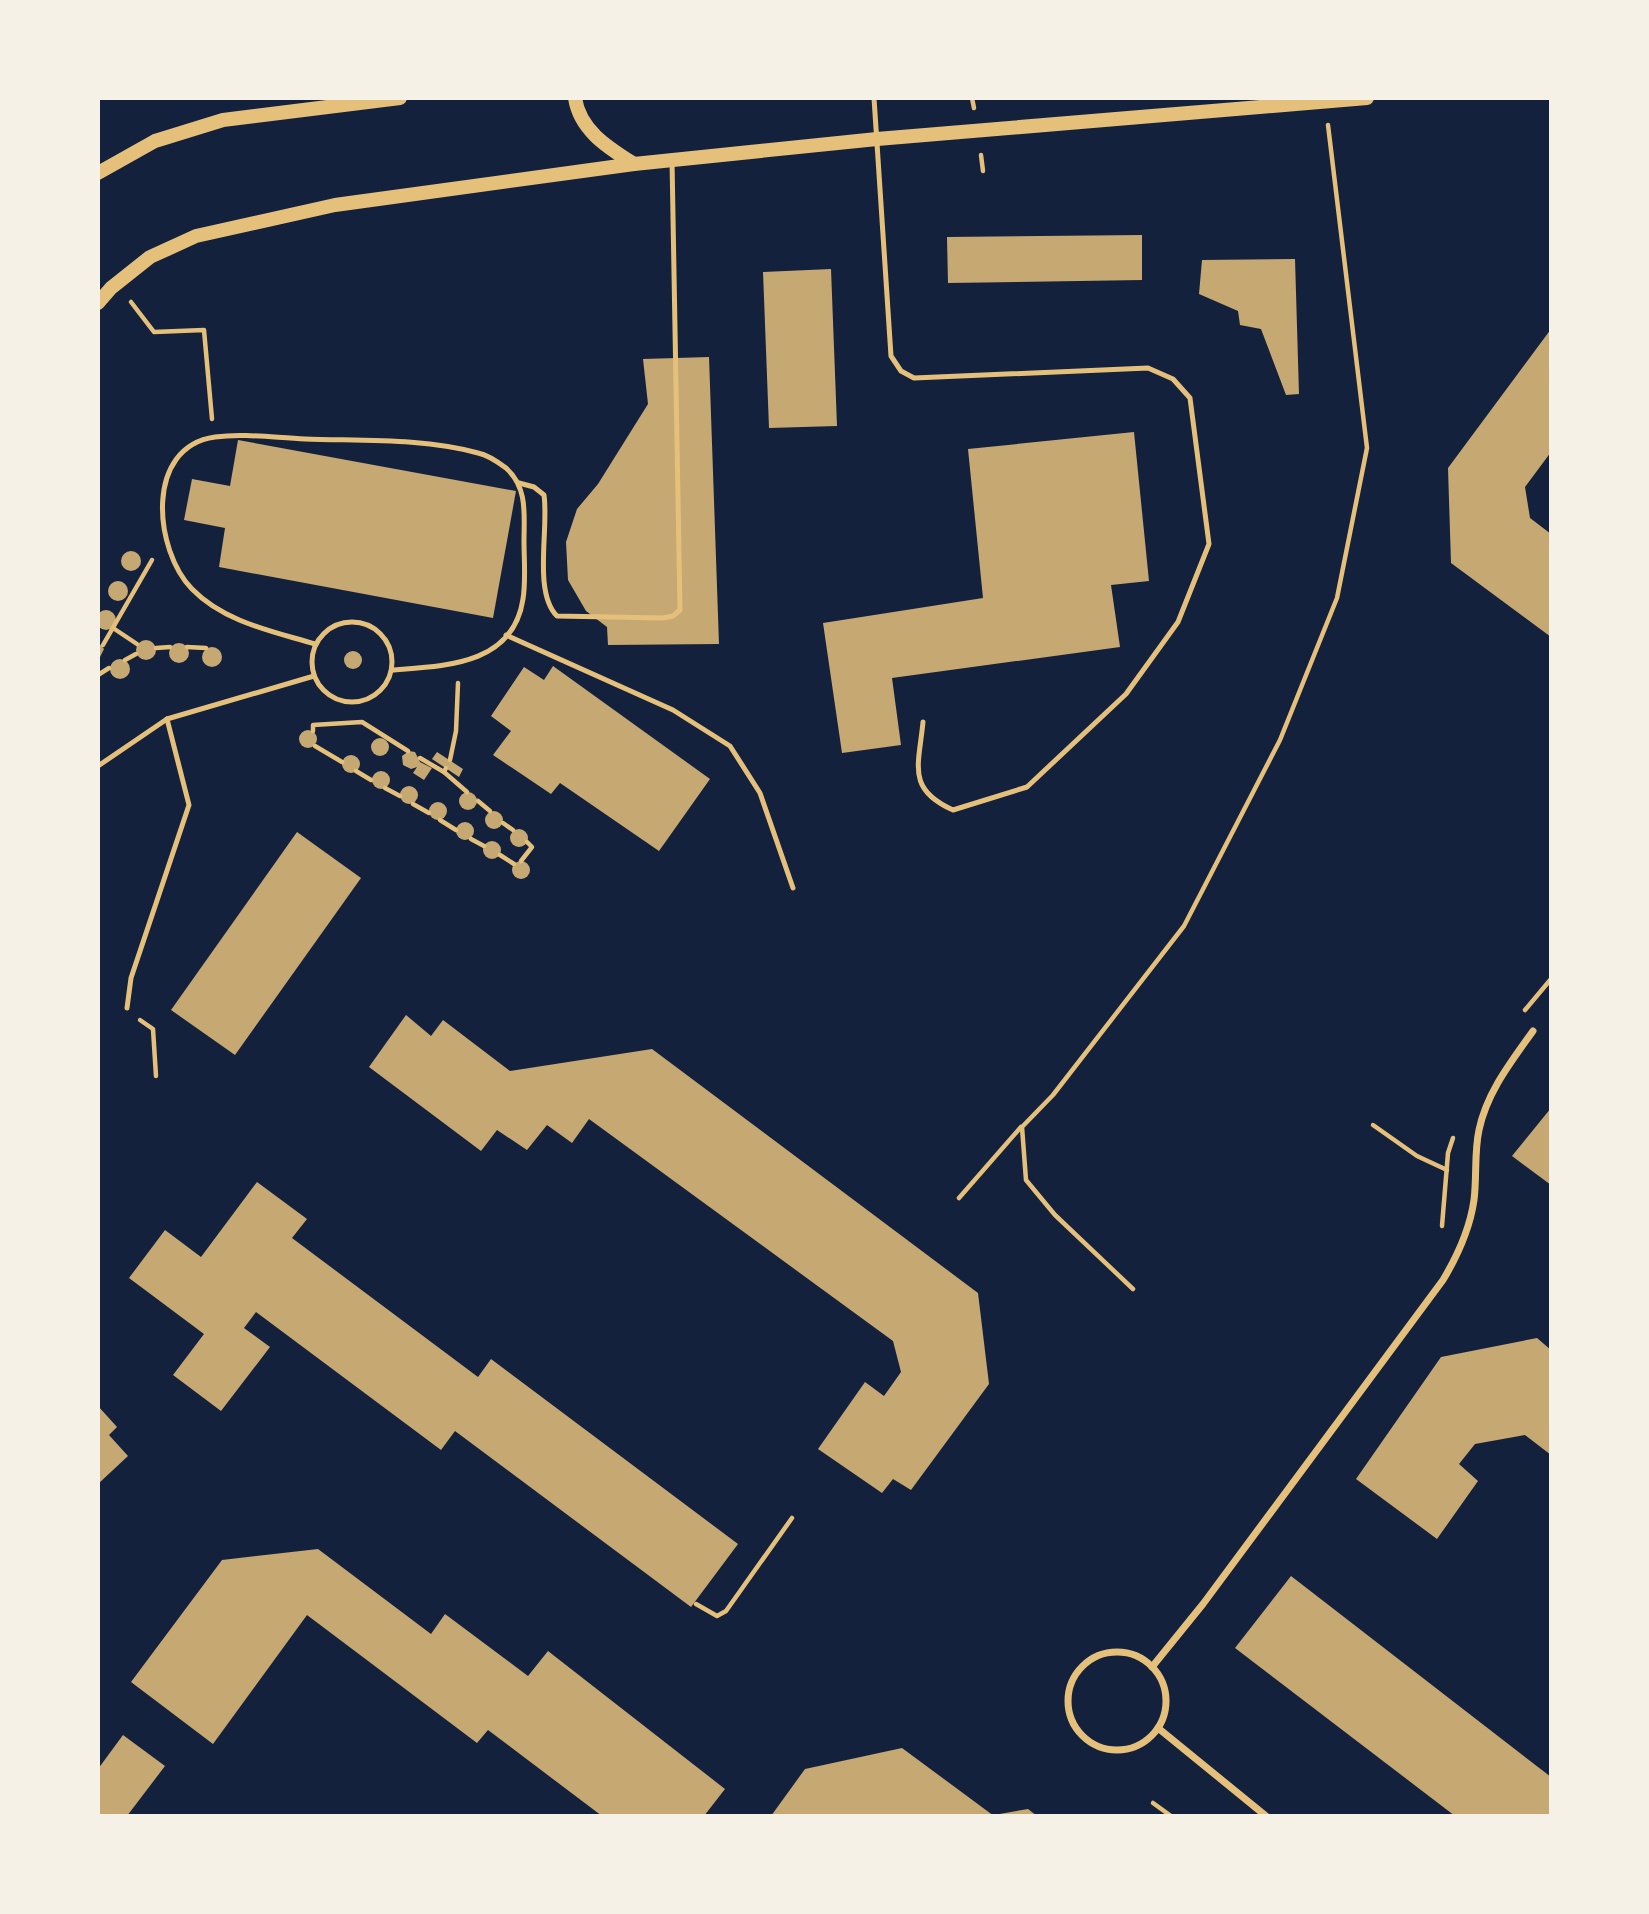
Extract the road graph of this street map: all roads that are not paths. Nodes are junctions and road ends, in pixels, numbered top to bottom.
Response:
1 (400, 98) edge
2 (575, 98) edge
3 (874, 98) edge
4 (1367, 98) edge
5 (877, 139) junction
6 (672, 160) junction
7 (634, 164) junction
8 (98, 173) edge
9 (98, 303) edge
10 (519, 483) junction
11 (506, 635) junction
12 (316, 644) junction
13 (392, 670) junction
14 (314, 676) junction
15 (167, 719) junction
16 (923, 722) dead end
17 (98, 766) edge
18 (793, 888) dead end
19 (127, 1007) road end
20 (1533, 1031) dead end
21 (1152, 1667) junction
22 (1158, 1728) junction
23 (1266, 1816) edge

1 - 8 main road
2 - 7 main road
3 - 5 lane
4 - 5 main road
5 - 6 main road
5 - 16 lane
6 - 7 main road
6 - 10 lane
7 - 9 main road
10 - 11 lane
10 - 12 lane
11 - 13 lane
11 - 18 lane
12 - 13 lane
12 - 14 lane
13 - 14 lane
14 - 15 lane
15 - 17 lane
15 - 19 lane
20 - 21 street
21 - 22 street
21 - 22 street
22 - 23 street

